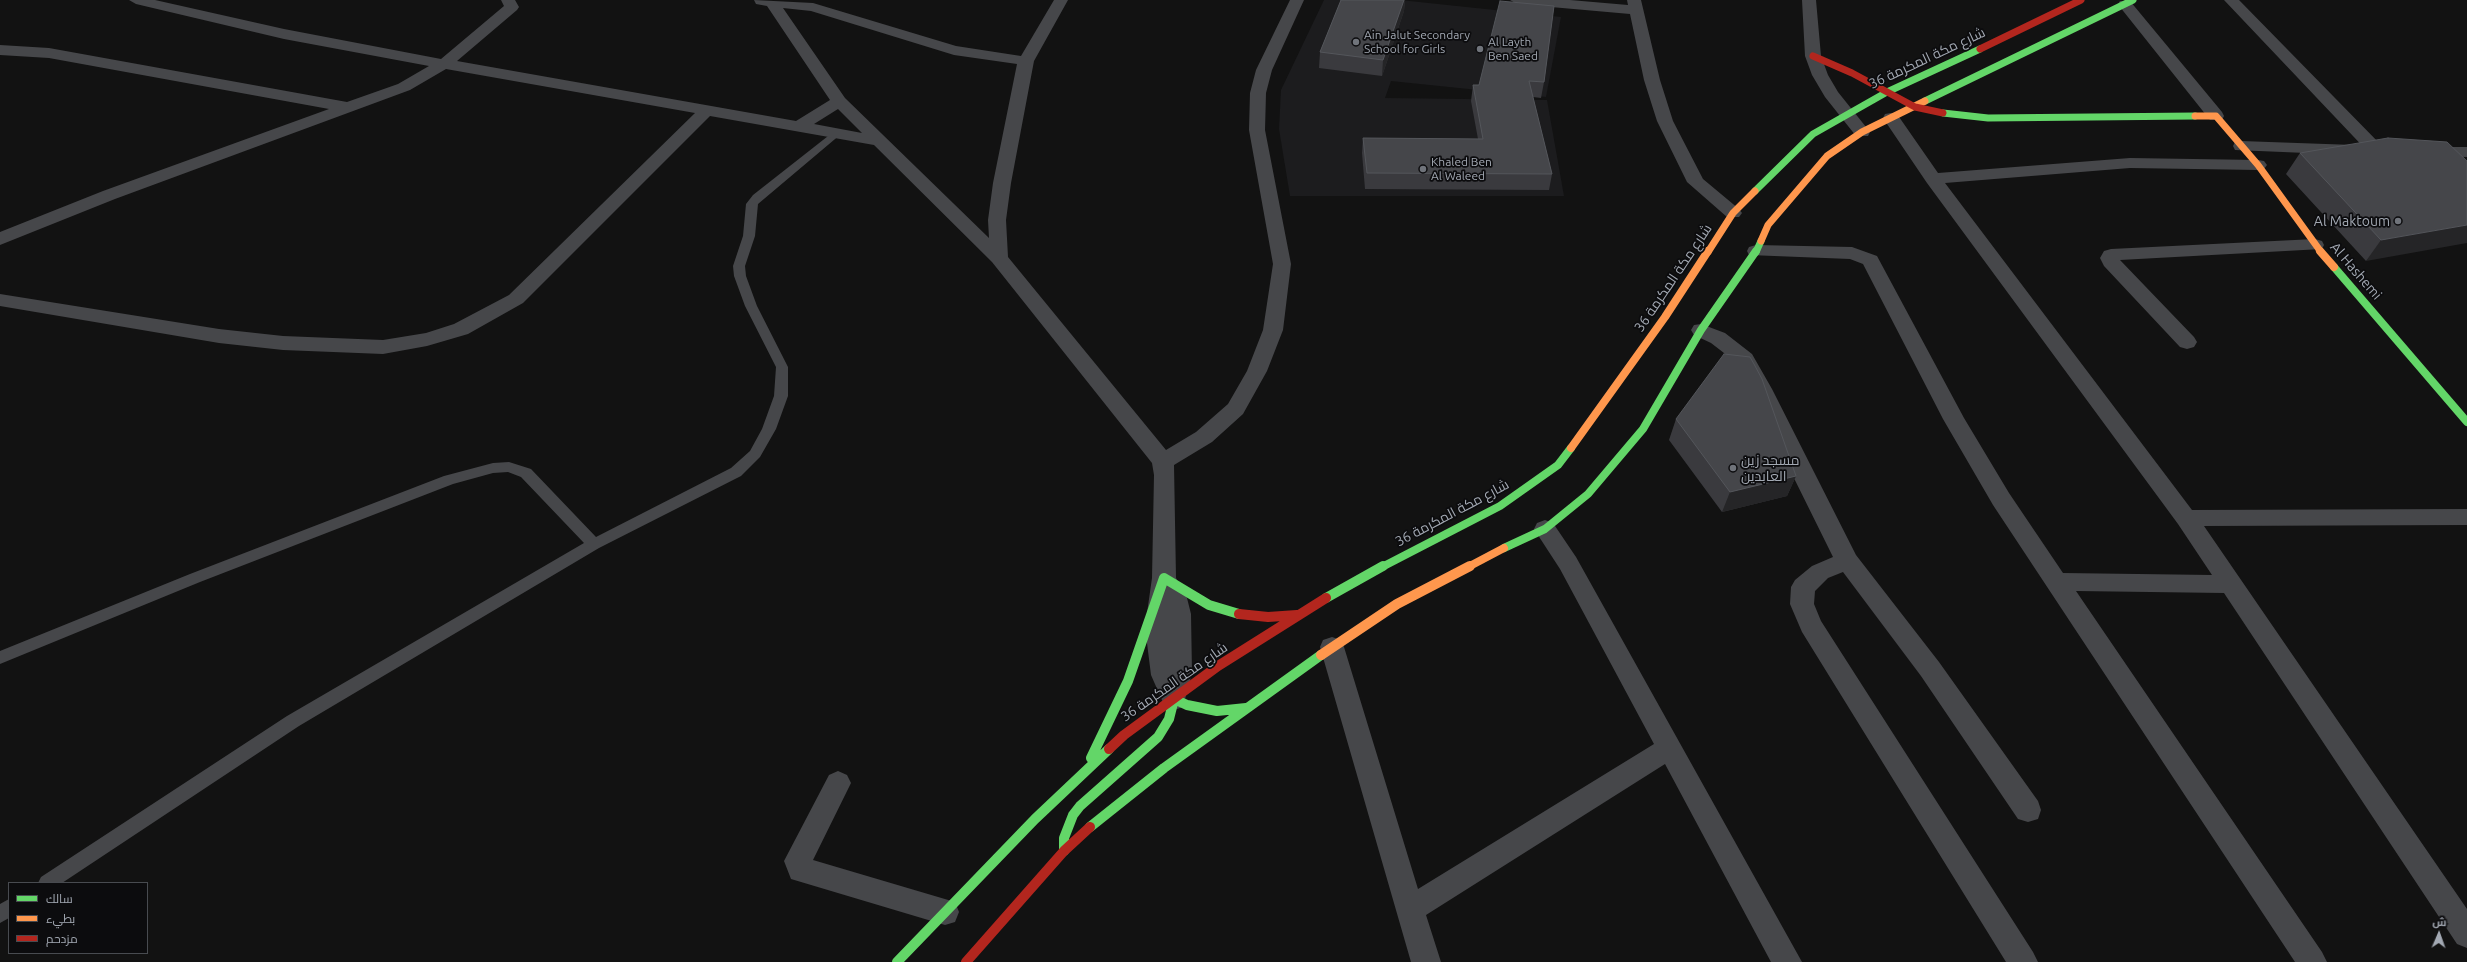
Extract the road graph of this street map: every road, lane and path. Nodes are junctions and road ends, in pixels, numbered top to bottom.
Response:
1 (136, 0) edge
2 (508, 0) edge
3 (1061, 0) edge
4 (1297, 0) edge
5 (1517, 0) edge
6 (1809, 0) edge
7 (2081, 0) edge
8 (2230, 0) edge
9 (766, 1) edge
10 (2129, 2) edge
11 (1634, 5) edge
12 (0, 50) edge
13 (1813, 56) junction
14 (1026, 61) junction
15 (444, 64) junction
16 (1887, 92) junction
17 (839, 100) junction
18 (1915, 107) junction
19 (346, 108) junction
20 (707, 110) junction
21 (1845, 114) junction
22 (2216, 116) junction
23 (1891, 118) junction
24 (799, 126) junction
25 (837, 132) junction
26 (1862, 132) junction
27 (881, 141) junction
28 (2241, 146) junction
29 (2377, 151) junction
30 (2467, 152) edge
31 (2258, 166) junction
32 (1933, 179) junction
33 (1733, 213) junction
34 (0, 239) edge
35 (2315, 245) junction
36 (1756, 251) junction
37 (999, 258) junction
38 (0, 300) edge
39 (1701, 330) junction
40 (2187, 342) dead end
41 (2467, 422) edge
42 (1162, 462) junction
43 (2467, 517) edge
44 (2186, 518) junction
45 (1545, 529) junction
46 (594, 544) junction
47 (1847, 561) junction
48 (1164, 578) junction
49 (2055, 582) junction
50 (2230, 584) junction
51 (1299, 615) junction
52 (1332, 647) junction
53 (0, 658) edge
54 (1174, 699) junction
55 (1248, 708) junction
56 (1669, 748) junction
57 (1084, 770) junction
58 (838, 783) dead end
59 (2028, 810) dead end
60 (1064, 851) junction
61 (49, 882) edge
62 (1410, 910) junction
63 (945, 912) junction
64 (2467, 934) edge
65 (897, 962) edge
66 (966, 962) edge
67 (1426, 962) edge
68 (1787, 962) edge
69 (2023, 962) edge
70 (2312, 962) edge

1 - 15 street
2 - 15 street
3 - 14 street
4 - 42 street
5 - 11 street
6 - 13 street
7 - 16 main road, شارع مكة المكرمة 36
8 - 29 street
9 - 14 street
9 - 17 street
10 - 18 main road
10 - 22 street
11 - 33 street
12 - 19 street
13 - 16 main road
13 - 21 street
14 - 37 street
15 - 19 street
15 - 20 street
16 - 18 main road
16 - 21 main road, شارع مكة المكرمة 36
17 - 24 street
17 - 27 street
18 - 22 main road
18 - 23 main road
19 - 34 street
20 - 24 street
20 - 38 street
21 - 26 street
21 - 33 main road, شارع مكة المكرمة 36
22 - 28 main road, Al Hashemi
23 - 26 main road
23 - 32 street
24 - 25 street
25 - 27 street
25 - 46 lane
26 - 36 main road
27 - 37 street
28 - 29 street
28 - 31 main road, Al Hashemi
29 - 30 street
31 - 32 street
31 - 35 main road, Al Hashemi
32 - 44 street
33 - 51 main road, شارع مكة المكرمة 36
35 - 40 street
35 - 41 main road, Al Hashemi
36 - 39 main road
36 - 49 street
37 - 42 street
39 - 45 main road
39 - 47 street
42 - 48 street
43 - 44 street
44 - 50 street
45 - 52 main road
45 - 56 street
46 - 53 lane
46 - 61 lane
47 - 59 street
47 - 69 street
48 - 51 main road
48 - 54 street
48 - 57 main road
49 - 50 street
49 - 70 street
50 - 64 street
51 - 54 main road, شارع مكة المكرمة 36
52 - 55 main road
52 - 62 street
54 - 55 main road
54 - 57 main road, شارع مكة المكرمة 36
54 - 60 main road
55 - 60 main road
56 - 62 street
56 - 68 street
57 - 63 main road, شارع مكة المكرمة 36
58 - 63 street
60 - 66 main road
62 - 67 street
63 - 65 main road, شارع مكة المكرمة 36

